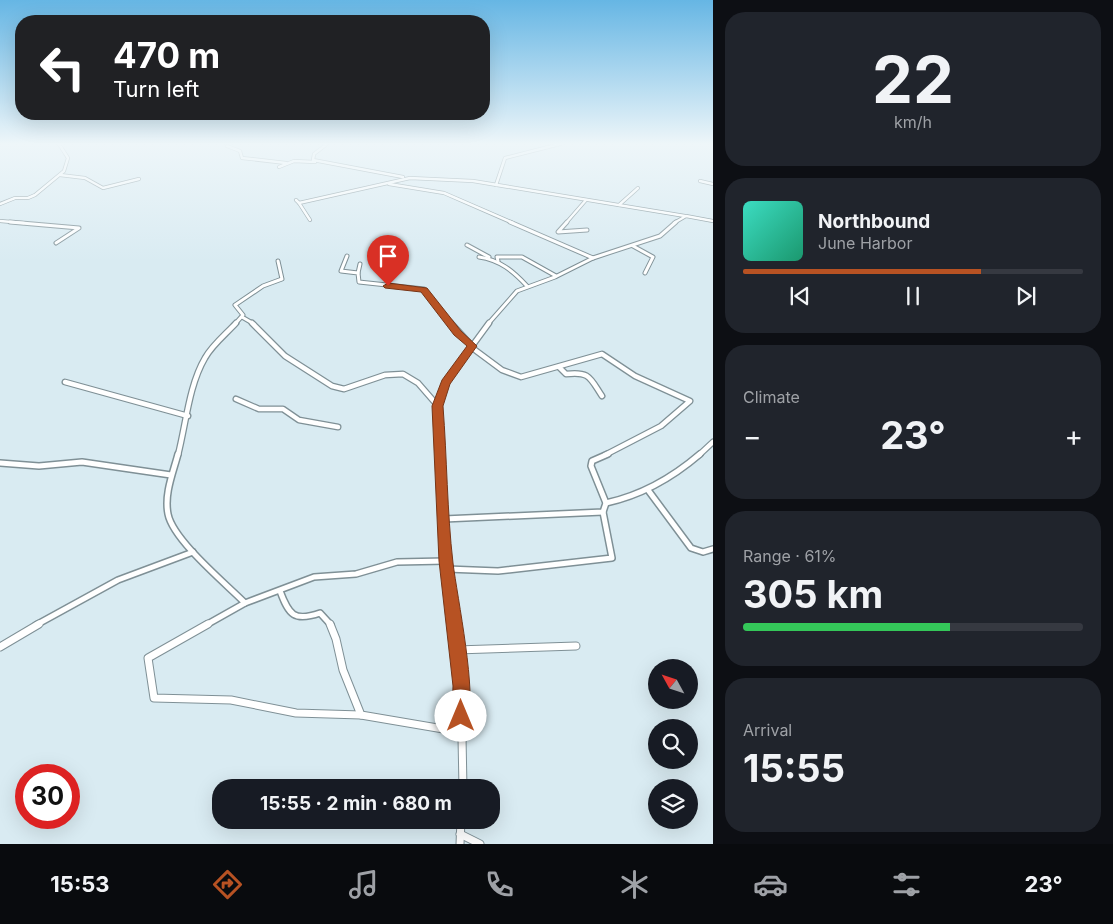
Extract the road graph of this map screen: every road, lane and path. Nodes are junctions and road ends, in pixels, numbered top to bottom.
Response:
1 (49, 183) edge
2 (95, 183) edge
3 (122, 183) edge
4 (386, 183) edge
5 (390, 183) edge
6 (487, 183) edge
7 (496, 185) joint
8 (638, 188) dead end
9 (586, 200) junction
10 (0, 204) edge
11 (619, 205) junction
12 (686, 216) junction
13 (310, 220) dead end
14 (0, 221) edge
15 (713, 221) edge
16 (587, 230) dead end
17 (56, 243) dead end
18 (467, 245) dead end
19 (632, 246) junction
20 (347, 256) dead end
21 (479, 257) dead end
22 (490, 258) junction
23 (593, 258) junction
24 (278, 261) dead end
25 (498, 261) junction
26 (360, 264) dead end
27 (358, 273) junction
28 (644, 273) dead end
29 (556, 276) junction
30 (527, 286) junction
31 (242, 317) junction
32 (472, 346) junction
33 (559, 367) junction
34 (65, 382) dead end
35 (602, 396) dead end
36 (236, 399) dead end
37 (438, 406) junction
38 (188, 416) junction
39 (338, 427) dead end
40 (713, 442) edge
41 (0, 463) edge
42 (170, 475) junction
43 (648, 490) junction
44 (606, 503) junction
45 (603, 512) junction
46 (444, 519) junction
47 (713, 549) edge
48 (193, 552) junction
49 (446, 561) junction
50 (447, 569) junction
51 (280, 591) junction
52 (245, 603) junction
53 (576, 646) dead end
54 (0, 647) edge
55 (456, 650) junction
56 (361, 715) junction
57 (461, 732) junction
58 (463, 779) edge
59 (460, 829) edge
60 (460, 834) junction
61 (460, 844) edge
62 (480, 844) edge

1 - 10 street
2 - 3 street
4 - 13 street
5 - 23 street
6 - 7 street
7 - 9 street
8 - 11 street
9 - 11 street
9 - 16 street
11 - 12 street
12 - 15 street
12 - 19 street
14 - 17 street
18 - 22 street
19 - 23 street
19 - 28 street
20 - 27 street
21 - 22 street
22 - 25 street
23 - 29 street
24 - 31 street
25 - 29 street
25 - 30 street
26 - 27 street
27 - 32 street
29 - 30 street
30 - 32 street
31 - 37 street
31 - 38 street
32 - 33 street
32 - 37 street
33 - 35 street
33 - 44 street
34 - 38 street
36 - 39 street
37 - 46 street
38 - 42 street
40 - 43 street
41 - 42 street
42 - 48 street
43 - 44 street
43 - 47 street
44 - 45 street
45 - 46 street
45 - 50 street
46 - 49 street
48 - 52 street
48 - 54 street
49 - 50 street
49 - 51 street
50 - 55 street
51 - 52 street
51 - 56 street
52 - 56 street
53 - 55 street
55 - 57 street
56 - 57 street
57 - 58 street
59 - 60 street
60 - 61 street
60 - 62 street

